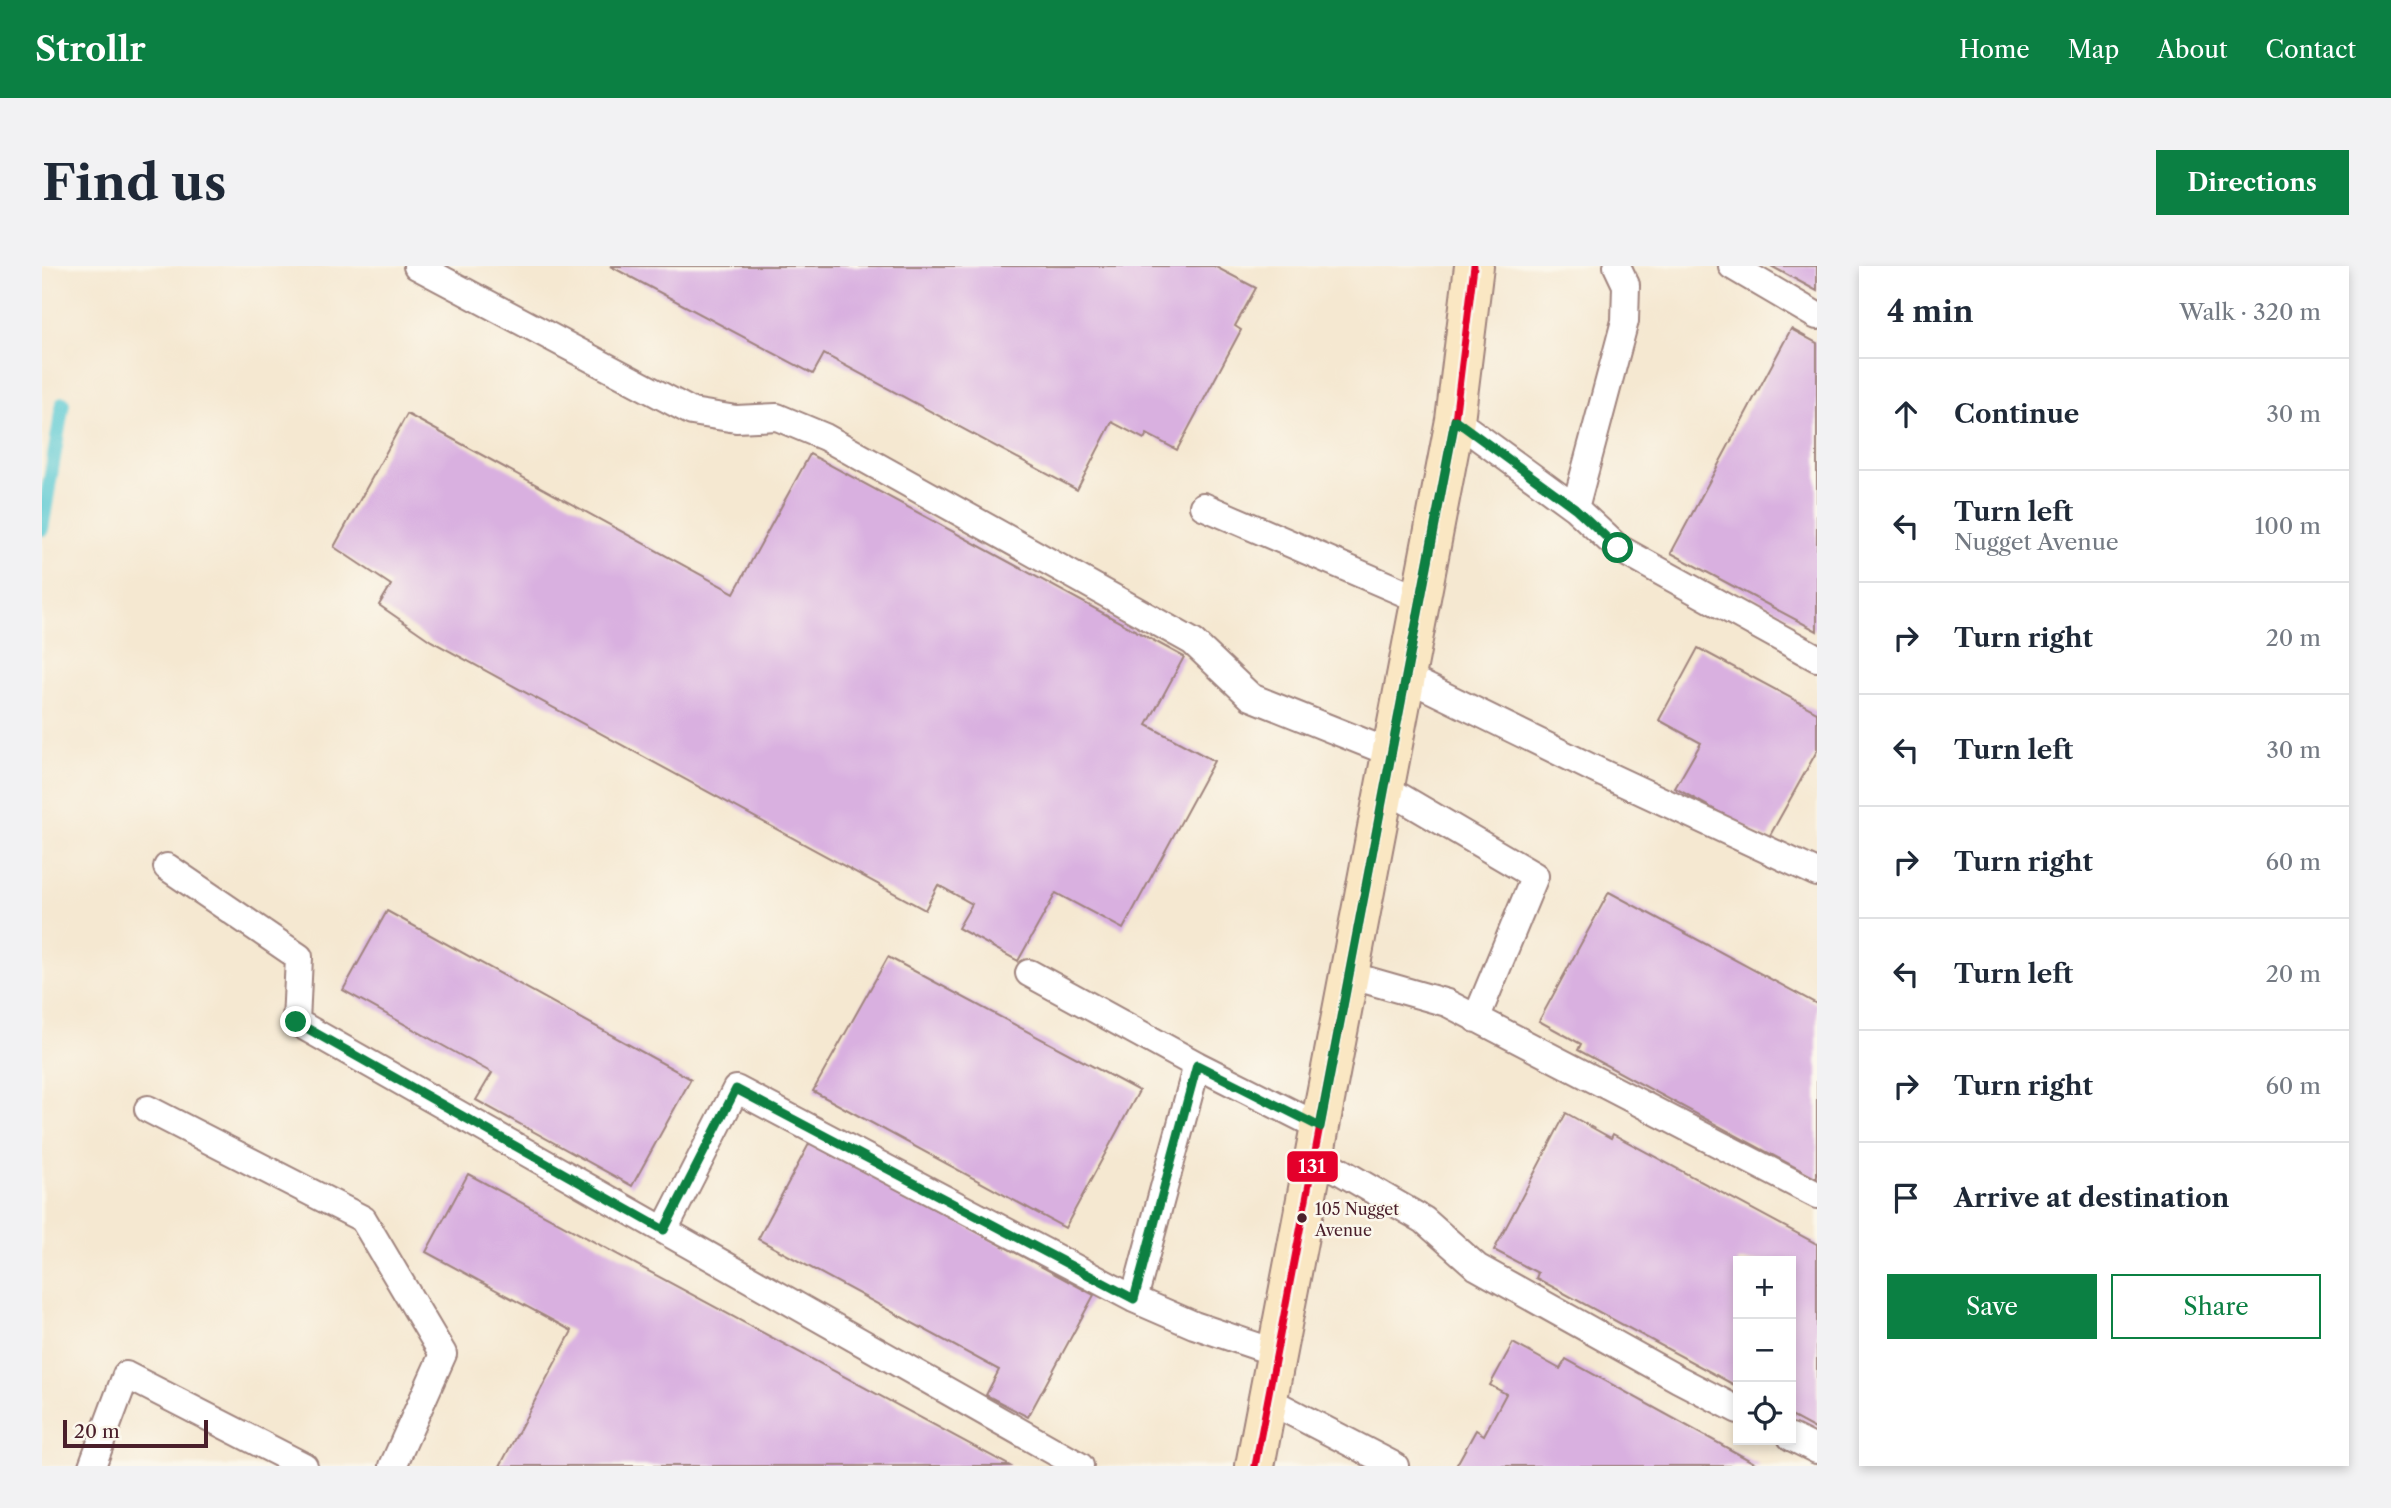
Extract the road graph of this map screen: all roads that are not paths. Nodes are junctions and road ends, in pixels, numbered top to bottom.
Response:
1 (417, 266) edge
2 (1474, 266) edge
3 (1617, 266) edge
4 (1732, 266) edge
5 (1817, 316) edge
6 (1455, 420) junction
7 (1203, 506) dead end
8 (1575, 508) junction
9 (1420, 600) junction
10 (1817, 658) edge
11 (1406, 677) junction
12 (1388, 771) junction
13 (167, 867) dead end
14 (1817, 873) edge
15 (1029, 973) dead end
16 (1349, 975) junction
17 (1476, 1019) junction
18 (1197, 1065) junction
19 (148, 1109) dead end
20 (1317, 1141) junction
21 (1817, 1195) edge
22 (664, 1230) junction
23 (1134, 1299) junction
24 (1277, 1353) junction
25 (1268, 1400) junction
26 (1733, 1407) edge
27 (1796, 1440) edge
28 (1817, 1450) edge
29 (1261, 1464) edge
30 (92, 1466) edge
31 (304, 1466) edge
32 (393, 1466) edge
33 (1080, 1466) edge
34 (1395, 1466) edge

1 - 12 lane
2 - 6 street
3 - 8 lane
4 - 5 lane
6 - 8 lane
6 - 9 street
7 - 9 lane
8 - 10 lane
9 - 11 street
11 - 12 street
11 - 14 lane
12 - 16 street
12 - 17 lane
13 - 22 lane
15 - 18 lane
16 - 17 lane
16 - 20 street
17 - 21 lane
18 - 20 lane
18 - 23 lane
19 - 32 lane
20 - 24 street
20 - 26 lane
22 - 23 lane
22 - 33 lane
23 - 24 lane
24 - 25 street
25 - 29 street
25 - 34 lane
27 - 28 lane
30 - 31 lane

